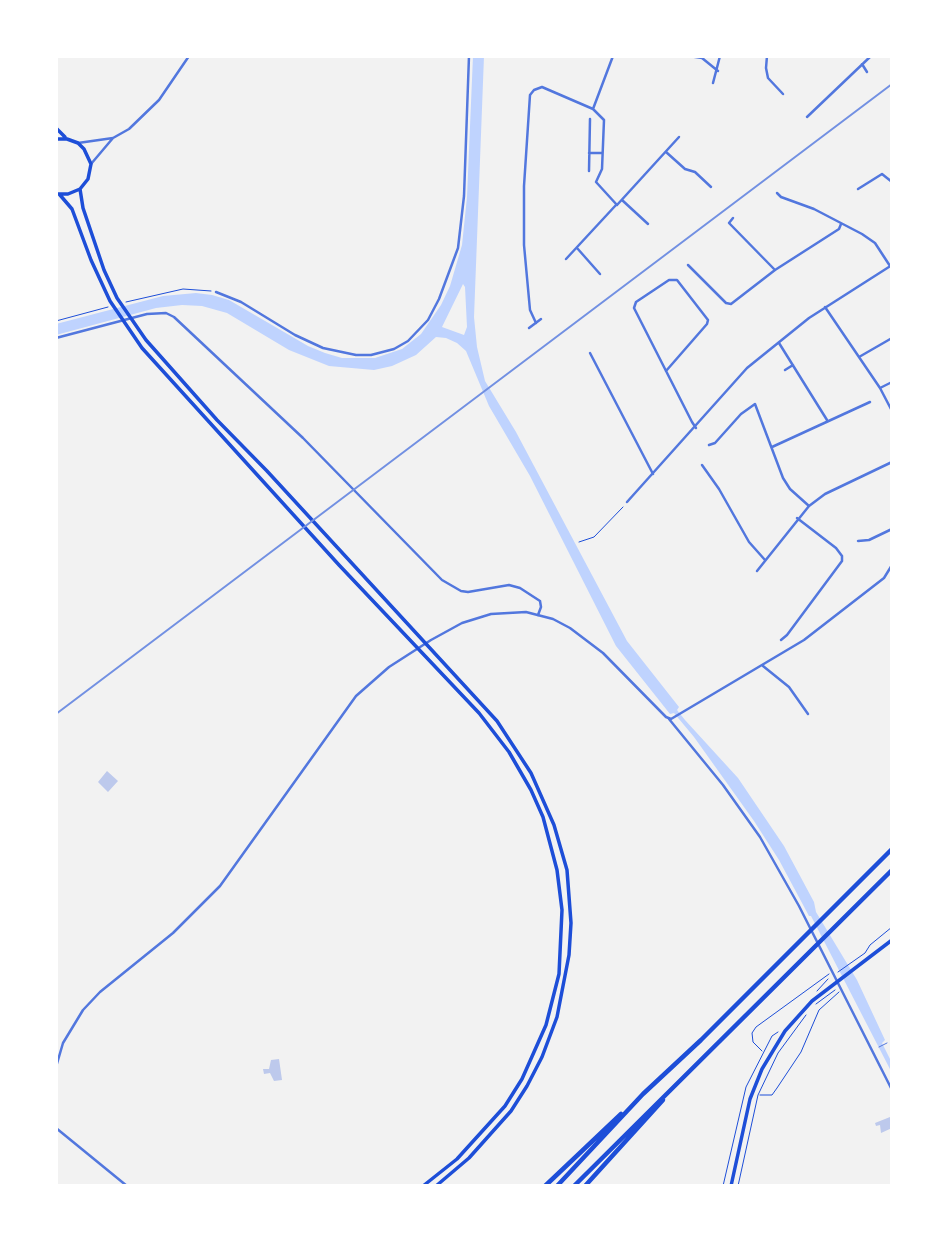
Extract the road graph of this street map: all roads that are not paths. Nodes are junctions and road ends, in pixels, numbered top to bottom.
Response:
1 (189, 56) edge
2 (469, 56) edge
3 (614, 56) edge
4 (689, 56) edge
5 (720, 56) edge
6 (767, 56) edge
7 (871, 56) edge
8 (862, 65) junction
9 (718, 71) junction
10 (867, 72) dead end
11 (713, 83) dead end
12 (783, 94) dead end
13 (593, 109) junction
14 (807, 117) dead end
15 (590, 119) dead end
16 (56, 128) edge
17 (679, 136) dead end
18 (113, 138) junction
19 (56, 139) edge
20 (67, 139) junction
21 (78, 143) junction
22 (666, 152) junction
23 (589, 153) junction
24 (602, 153) junction
25 (90, 164) junction
26 (589, 171) dead end
27 (892, 183) edge
28 (711, 187) dead end
29 (80, 189) junction
30 (858, 189) dead end
31 (777, 193) dead end
32 (58, 194) edge
33 (622, 199) junction
34 (617, 205) junction
35 (733, 218) dead end
36 (648, 224) dead end
37 (841, 224) junction
38 (577, 248) junction
39 (566, 259) dead end
40 (688, 265) dead end
41 (891, 265) edge
42 (775, 270) junction
43 (600, 274) dead end
44 (216, 292) road end
45 (825, 307) junction
46 (541, 319) dead end
47 (536, 323) junction
48 (529, 328) dead end
49 (56, 338) edge
50 (892, 338) edge
51 (778, 342) junction
52 (590, 353) dead end
53 (859, 357) junction
54 (793, 365) junction
55 (785, 369) dead end
56 (666, 371) junction
57 (892, 382) edge
58 (880, 388) junction
59 (751, 397) dead end
60 (870, 402) dead end
61 (755, 404) junction
62 (892, 411) edge
63 (827, 420) junction
64 (696, 428) junction
65 (709, 445) dead end
66 (772, 447) junction
67 (892, 462) edge
68 (702, 465) dead end
69 (653, 475) junction
70 (627, 502) road end
71 (809, 506) junction
72 (797, 518) junction
73 (892, 529) edge
74 (858, 541) dead end
75 (765, 560) junction
76 (892, 565) edge
77 (757, 570) dead end
78 (538, 615) junction
79 (781, 640) dead end
80 (763, 666) junction
81 (808, 714) dead end
82 (671, 719) junction
83 (892, 849) edge
84 (892, 870) edge
85 (892, 940) edge
86 (701, 1040) junction
87 (887, 1043) dead end
88 (879, 1047) dead end
89 (709, 1050) junction
90 (56, 1067) edge
91 (892, 1090) edge
92 (56, 1128) edge
93 (127, 1186) edge
94 (423, 1186) edge
95 (436, 1186) edge
96 (545, 1186) edge
97 (557, 1186) edge
98 (574, 1186) edge
99 (585, 1186) edge
100 (731, 1186) edge

1 - 18 street
2 - 44 street
3 - 13 street
4 - 9 street
5 - 9 street
6 - 12 street
7 - 8 street
8 - 10 street
8 - 14 street
9 - 11 street
13 - 24 street
13 - 47 street
15 - 23 street
16 - 20 main road
17 - 22 street
18 - 21 street
18 - 25 street
19 - 20 main road
20 - 21 main road
21 - 25 main road
22 - 28 street
22 - 33 street
23 - 24 street
23 - 26 street
24 - 34 street
25 - 29 main road
27 - 30 street
29 - 32 main road
29 - 95 main road
31 - 37 street
32 - 94 main road
33 - 34 street
33 - 36 street
34 - 38 street
35 - 42 street
37 - 41 street
37 - 42 street
38 - 39 street
38 - 43 street
40 - 42 street
41 - 45 street
45 - 51 street
45 - 53 street
46 - 47 street
47 - 48 street
49 - 78 street
50 - 53 street
51 - 54 street
51 - 64 street
52 - 69 street
53 - 58 street
54 - 55 street
54 - 63 street
56 - 56 street
56 - 64 street
57 - 58 street
58 - 62 street
59 - 61 street
60 - 63 street
61 - 65 street
61 - 66 street
63 - 66 street
64 - 69 street
66 - 71 street
67 - 71 street
68 - 75 street
69 - 70 street
71 - 72 street
72 - 75 street
72 - 79 street
73 - 74 street
75 - 77 street
76 - 80 street
78 - 82 street
78 - 90 street
80 - 81 street
80 - 82 street
82 - 91 street
83 - 86 highway
84 - 89 highway
85 - 100 main road
86 - 96 highway
86 - 97 highway
87 - 88 lane
89 - 98 highway
89 - 99 highway
92 - 93 street

